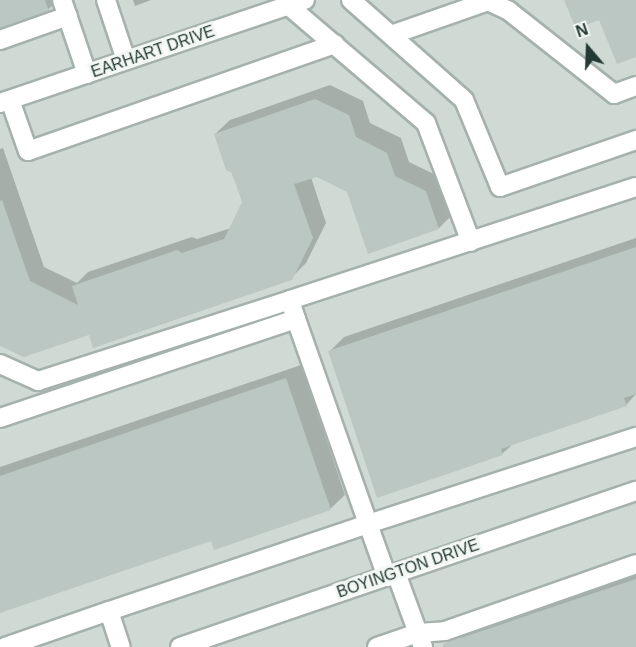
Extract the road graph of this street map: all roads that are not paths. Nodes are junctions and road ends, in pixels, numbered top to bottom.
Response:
1 (106, 0) edge
2 (351, 0) edge
3 (297, 3) edge
4 (268, 6) edge
5 (65, 8) edge
6 (392, 35) junction
7 (0, 40) edge
8 (335, 44) junction
9 (126, 60) junction
10 (87, 74) junction
11 (636, 86) edge
12 (5, 101) edge
13 (636, 140) edge
14 (636, 187) edge
15 (471, 242) junction
16 (290, 300) junction
17 (296, 319) junction
18 (0, 364) edge
19 (0, 418) edge
20 (636, 437) edge
21 (636, 491) edge
22 (368, 525) junction
23 (636, 564) edge
24 (391, 575) junction
25 (109, 612) junction
26 (420, 640) edge
27 (221, 641) edge
28 (5, 647) edge
29 (121, 647) edge
30 (180, 647) edge
31 (376, 647) edge

1 - 9 street
2 - 6 street
3 - 4 street, EARHART DRIVE
3 - 8 street
4 - 9 street, EARHART DRIVE
5 - 7 street
5 - 10 street
6 - 11 street
6 - 13 street
8 - 12 street
8 - 15 street
9 - 10 street, EARHART DRIVE
10 - 12 street, EARHART DRIVE
14 - 15 street
15 - 16 street
16 - 17 street
16 - 18 street
17 - 19 street
17 - 22 street
20 - 22 street
21 - 24 street, BOYINGTON DRIVE
22 - 24 street
22 - 25 street
23 - 26 street
24 - 26 street
24 - 27 street, BOYINGTON DRIVE
25 - 28 street
25 - 29 street
26 - 31 street
27 - 30 street, BOYINGTON DRIVE

